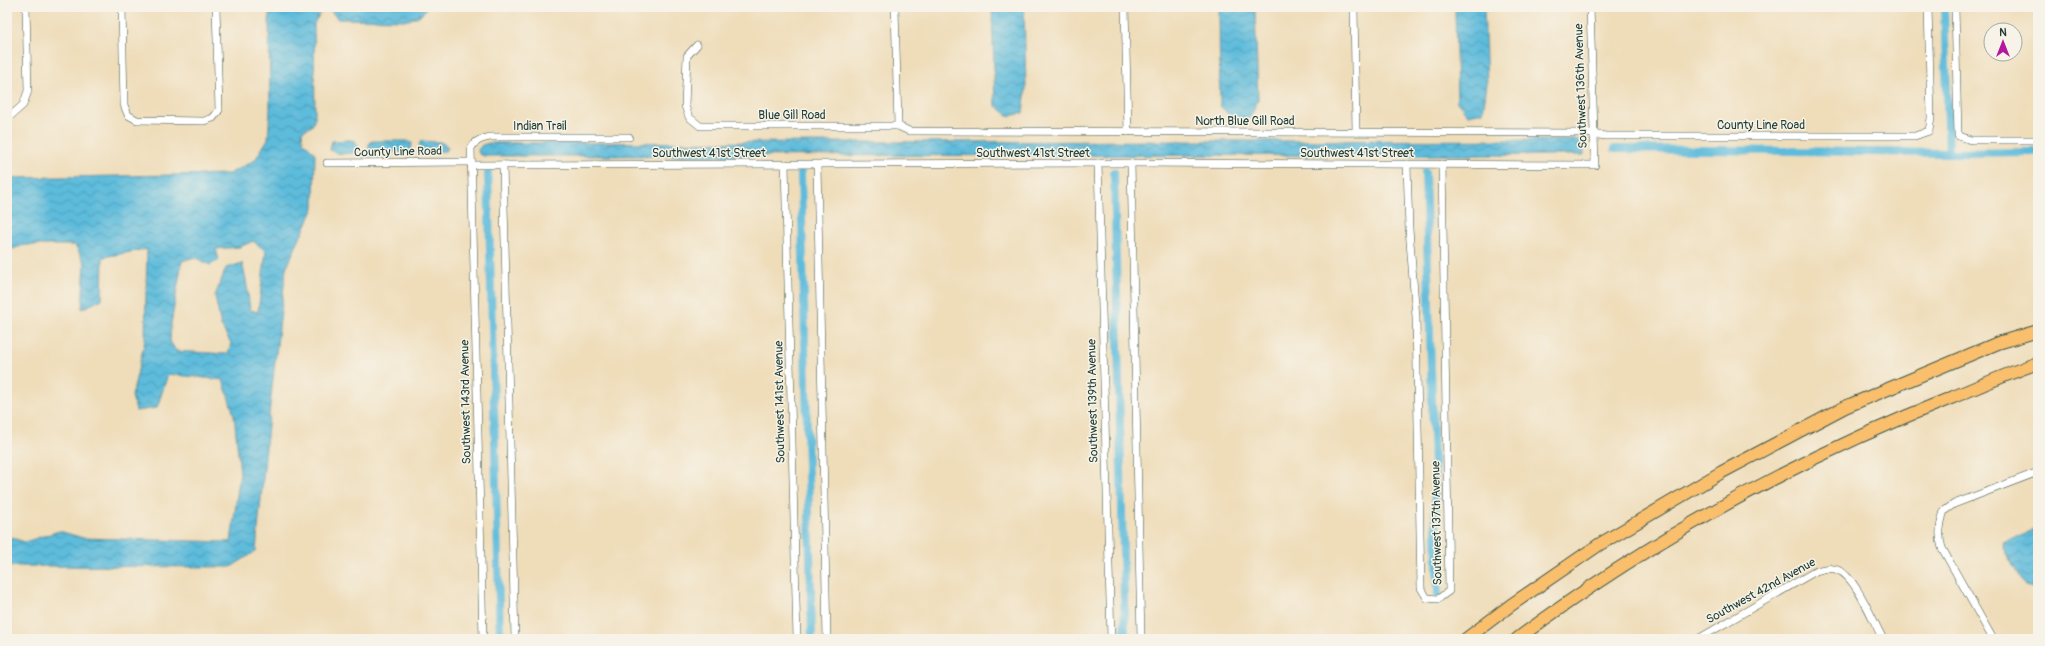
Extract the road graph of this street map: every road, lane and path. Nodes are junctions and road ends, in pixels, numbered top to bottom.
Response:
1 (26, 7) edge
2 (122, 7) edge
3 (216, 7) edge
4 (894, 7) edge
5 (1124, 7) edge
6 (1354, 7) edge
7 (1590, 7) edge
8 (1928, 7) edge
9 (1955, 7) edge
10 (697, 45) dead end
11 (7, 119) edge
12 (898, 126) junction
13 (1128, 132) junction
14 (1356, 132) junction
15 (1594, 134) junction
16 (629, 137) dead end
17 (2038, 140) edge
18 (471, 163) junction
19 (1098, 163) junction
20 (1131, 163) junction
21 (327, 164) dead end
22 (785, 164) junction
23 (1407, 164) junction
24 (1442, 164) junction
25 (503, 165) junction
26 (817, 165) junction
27 (1594, 165) joint
28 (2038, 331) edge
29 (2038, 363) edge
30 (2038, 472) edge
31 (482, 639) edge
32 (515, 639) edge
33 (797, 639) edge
34 (827, 639) edge
35 (1110, 639) edge
36 (1141, 639) edge
37 (1466, 639) edge
38 (1517, 639) edge
39 (1698, 639) edge
40 (1883, 639) edge
41 (1993, 639) edge

1 - 11 street
2 - 3 street
4 - 12 street
5 - 13 street
6 - 14 street
7 - 15 street, Southwest 136th Avenue
8 - 15 street, County Line Road
9 - 17 street
10 - 12 street, Blue Gill Road
12 - 13 street, North Blue Gill Road
13 - 14 street, North Blue Gill Road
14 - 15 street, North Blue Gill Road
15 - 27 street, Southwest 136th Avenue
16 - 18 street, Indian Trail
18 - 21 street, County Line Road
18 - 25 street, Southwest 41st Street
18 - 31 street, Southwest 143rd Avenue
19 - 20 street, Southwest 41st Street
19 - 26 street, Southwest 41st Street
19 - 35 street, Southwest 139th Avenue
20 - 23 street, Southwest 41st Street
20 - 36 street
22 - 25 street, Southwest 41st Street
22 - 26 street, Southwest 41st Street
22 - 33 street, Southwest 141st Avenue
23 - 24 street, Southwest 41st Street
23 - 24 street, Southwest 137th Avenue
24 - 27 street, Southwest 41st Street
25 - 32 street
26 - 34 street
28 - 37 highway
29 - 38 highway
30 - 41 street
39 - 40 street, Southwest 42nd Avenue

